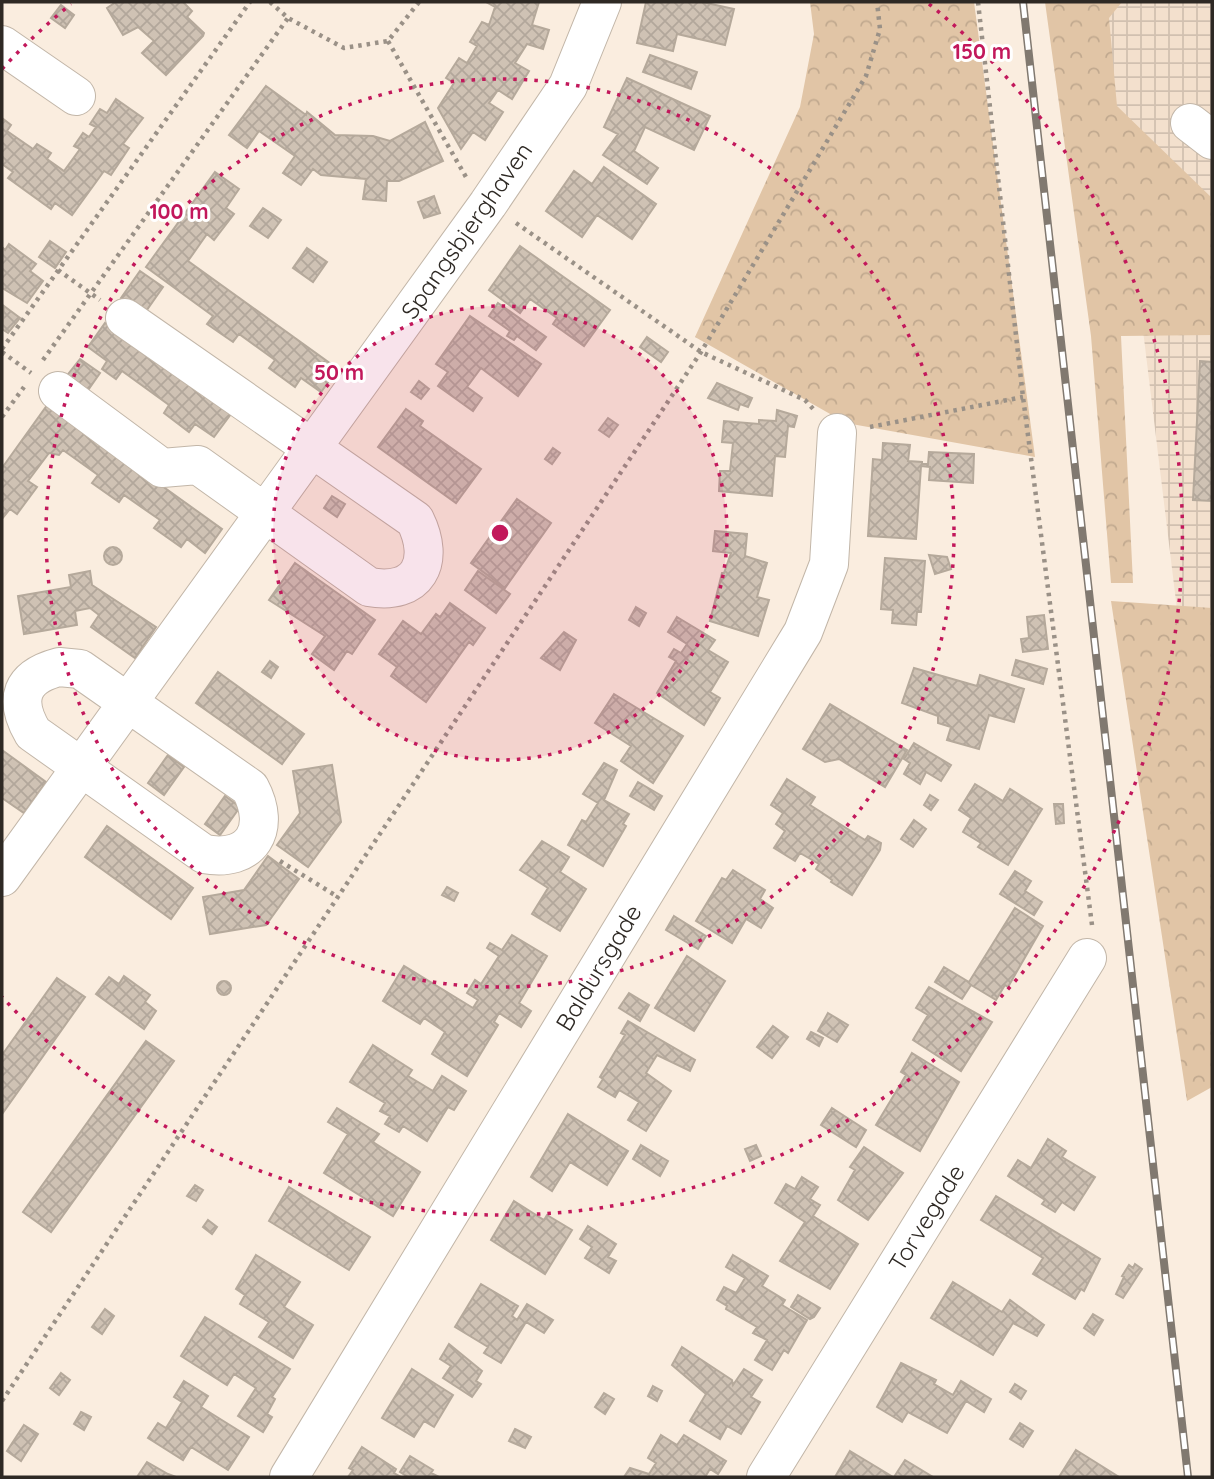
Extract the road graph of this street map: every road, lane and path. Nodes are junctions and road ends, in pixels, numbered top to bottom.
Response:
1 (250, 2) edge
2 (270, 2) edge
3 (419, 2) edge
4 (602, 2) edge
5 (877, 2) edge
6 (978, 2) edge
7 (288, 18) junction
8 (388, 41) junction
9 (2, 45) edge
10 (76, 96) dead end
11 (488, 204) junction
12 (58, 270) junction
13 (90, 293) junction
14 (125, 318) joint
15 (2, 349) edge
16 (701, 352) junction
17 (58, 391) dead end
18 (1023, 397) junction
19 (2, 417) edge
20 (837, 433) junction
21 (311, 449) junction
22 (265, 513) junction
23 (128, 703) junction
24 (81, 767) junction
25 (252, 844) junction
26 (2, 877) edge
27 (338, 897) junction
28 (1087, 958) joint
29 (2, 1401) edge
30 (289, 1477) edge
31 (766, 1477) edge

1 - 12 path
2 - 7 path
3 - 8 path
4 - 11 street, Spangsbjerghaven
5 - 16 path
6 - 18 path
7 - 8 path
7 - 13 path
8 - 11 path
9 - 10 street
11 - 16 path
11 - 21 street, Spangsbjerghaven
12 - 13 path
12 - 15 path
13 - 14 path
13 - 19 path
14 - 21 street
16 - 20 path
16 - 27 path
17 - 22 street
18 - 20 path
18 - 28 path
20 - 30 street, Baldursgade
21 - 22 street, Spangsbjerghaven
21 - 22 street
22 - 23 street, Spangsbjerghaven
23 - 24 street, Spangsbjerghaven
23 - 24 street
23 - 25 street
24 - 25 street
24 - 26 street, Spangsbjerghaven
25 - 27 path
27 - 29 path
28 - 31 street, Torvegade

